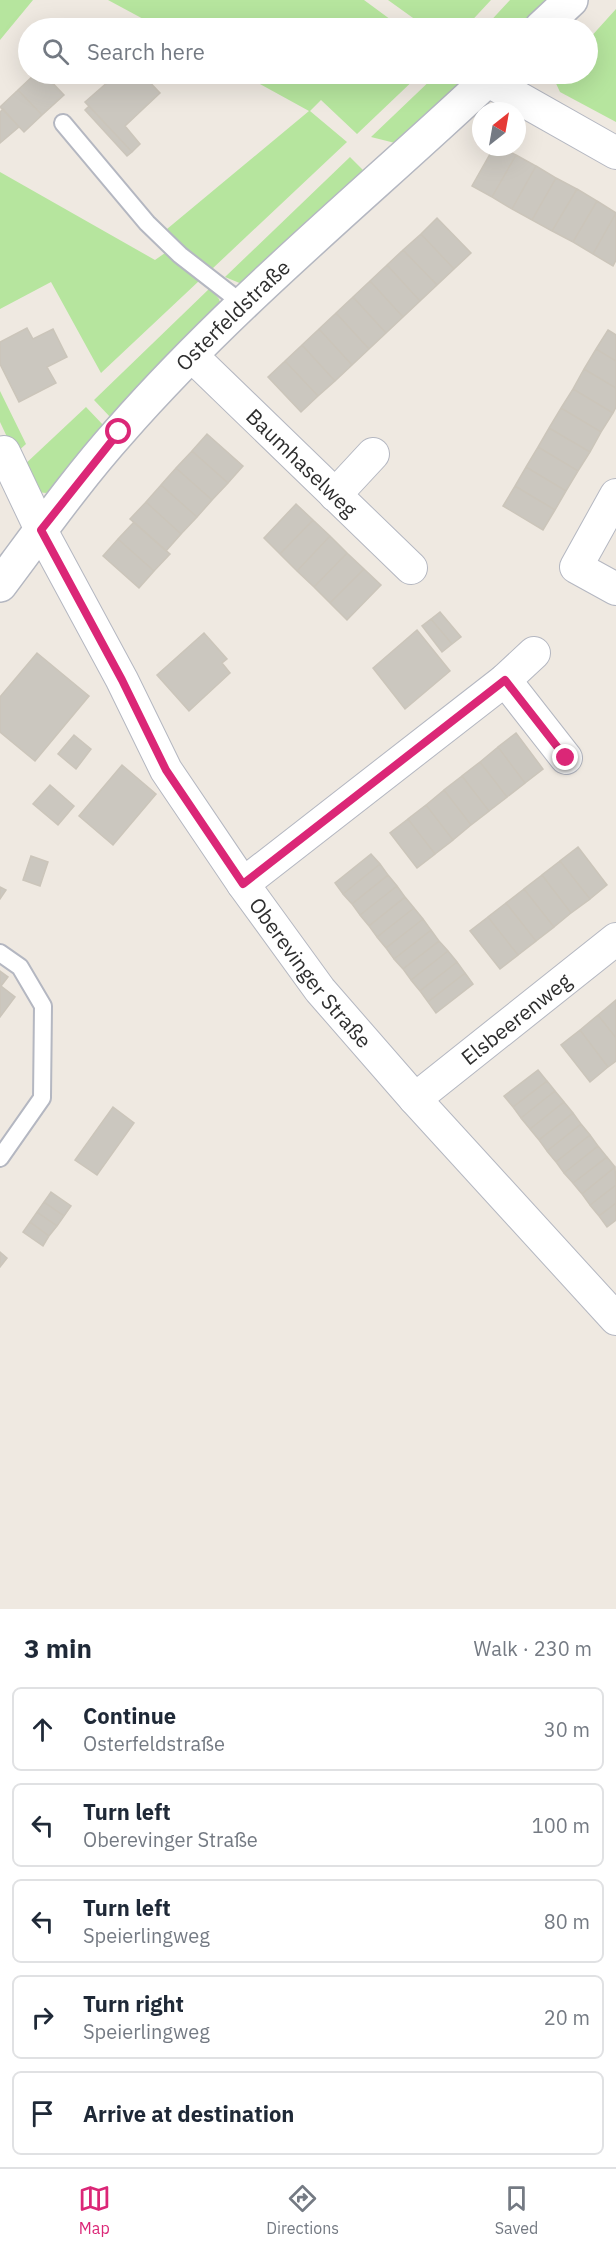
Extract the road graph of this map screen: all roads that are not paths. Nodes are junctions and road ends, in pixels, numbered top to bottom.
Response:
1 (571, 0) edge
2 (552, 18) edge
3 (482, 84) edge
4 (502, 84) edge
5 (63, 123) dead end
6 (616, 153) edge
7 (243, 304) junction
8 (192, 356) junction
9 (4, 452) dead end
10 (373, 454) dead end
11 (335, 495) junction
12 (616, 495) edge
13 (41, 530) junction
14 (411, 568) dead end
15 (0, 585) edge
16 (616, 589) edge
17 (534, 653) dead end
18 (505, 680) junction
19 (566, 758) dead end
20 (243, 884) junction
21 (616, 939) edge
22 (0, 953) edge
23 (415, 1099) junction
24 (0, 1158) edge
25 (611, 1302) edge

1 - 2 street
3 - 7 street, Osterfeldstraße
4 - 6 street
5 - 7 lane
7 - 8 street, Osterfeldstraße
8 - 11 street, Baumhaselweg
8 - 13 street, Osterfeldstraße
9 - 13 street, Oberevinger Straße
10 - 11 street
11 - 14 street, Baumhaselweg
12 - 16 street
13 - 15 street, Osterfeldstraße
13 - 20 street, Oberevinger Straße
17 - 18 street
18 - 19 street
18 - 20 street
20 - 23 street, Oberevinger Straße
21 - 23 street, Elsbeerenweg
22 - 24 lane
23 - 25 street, Oberevinger Straße

